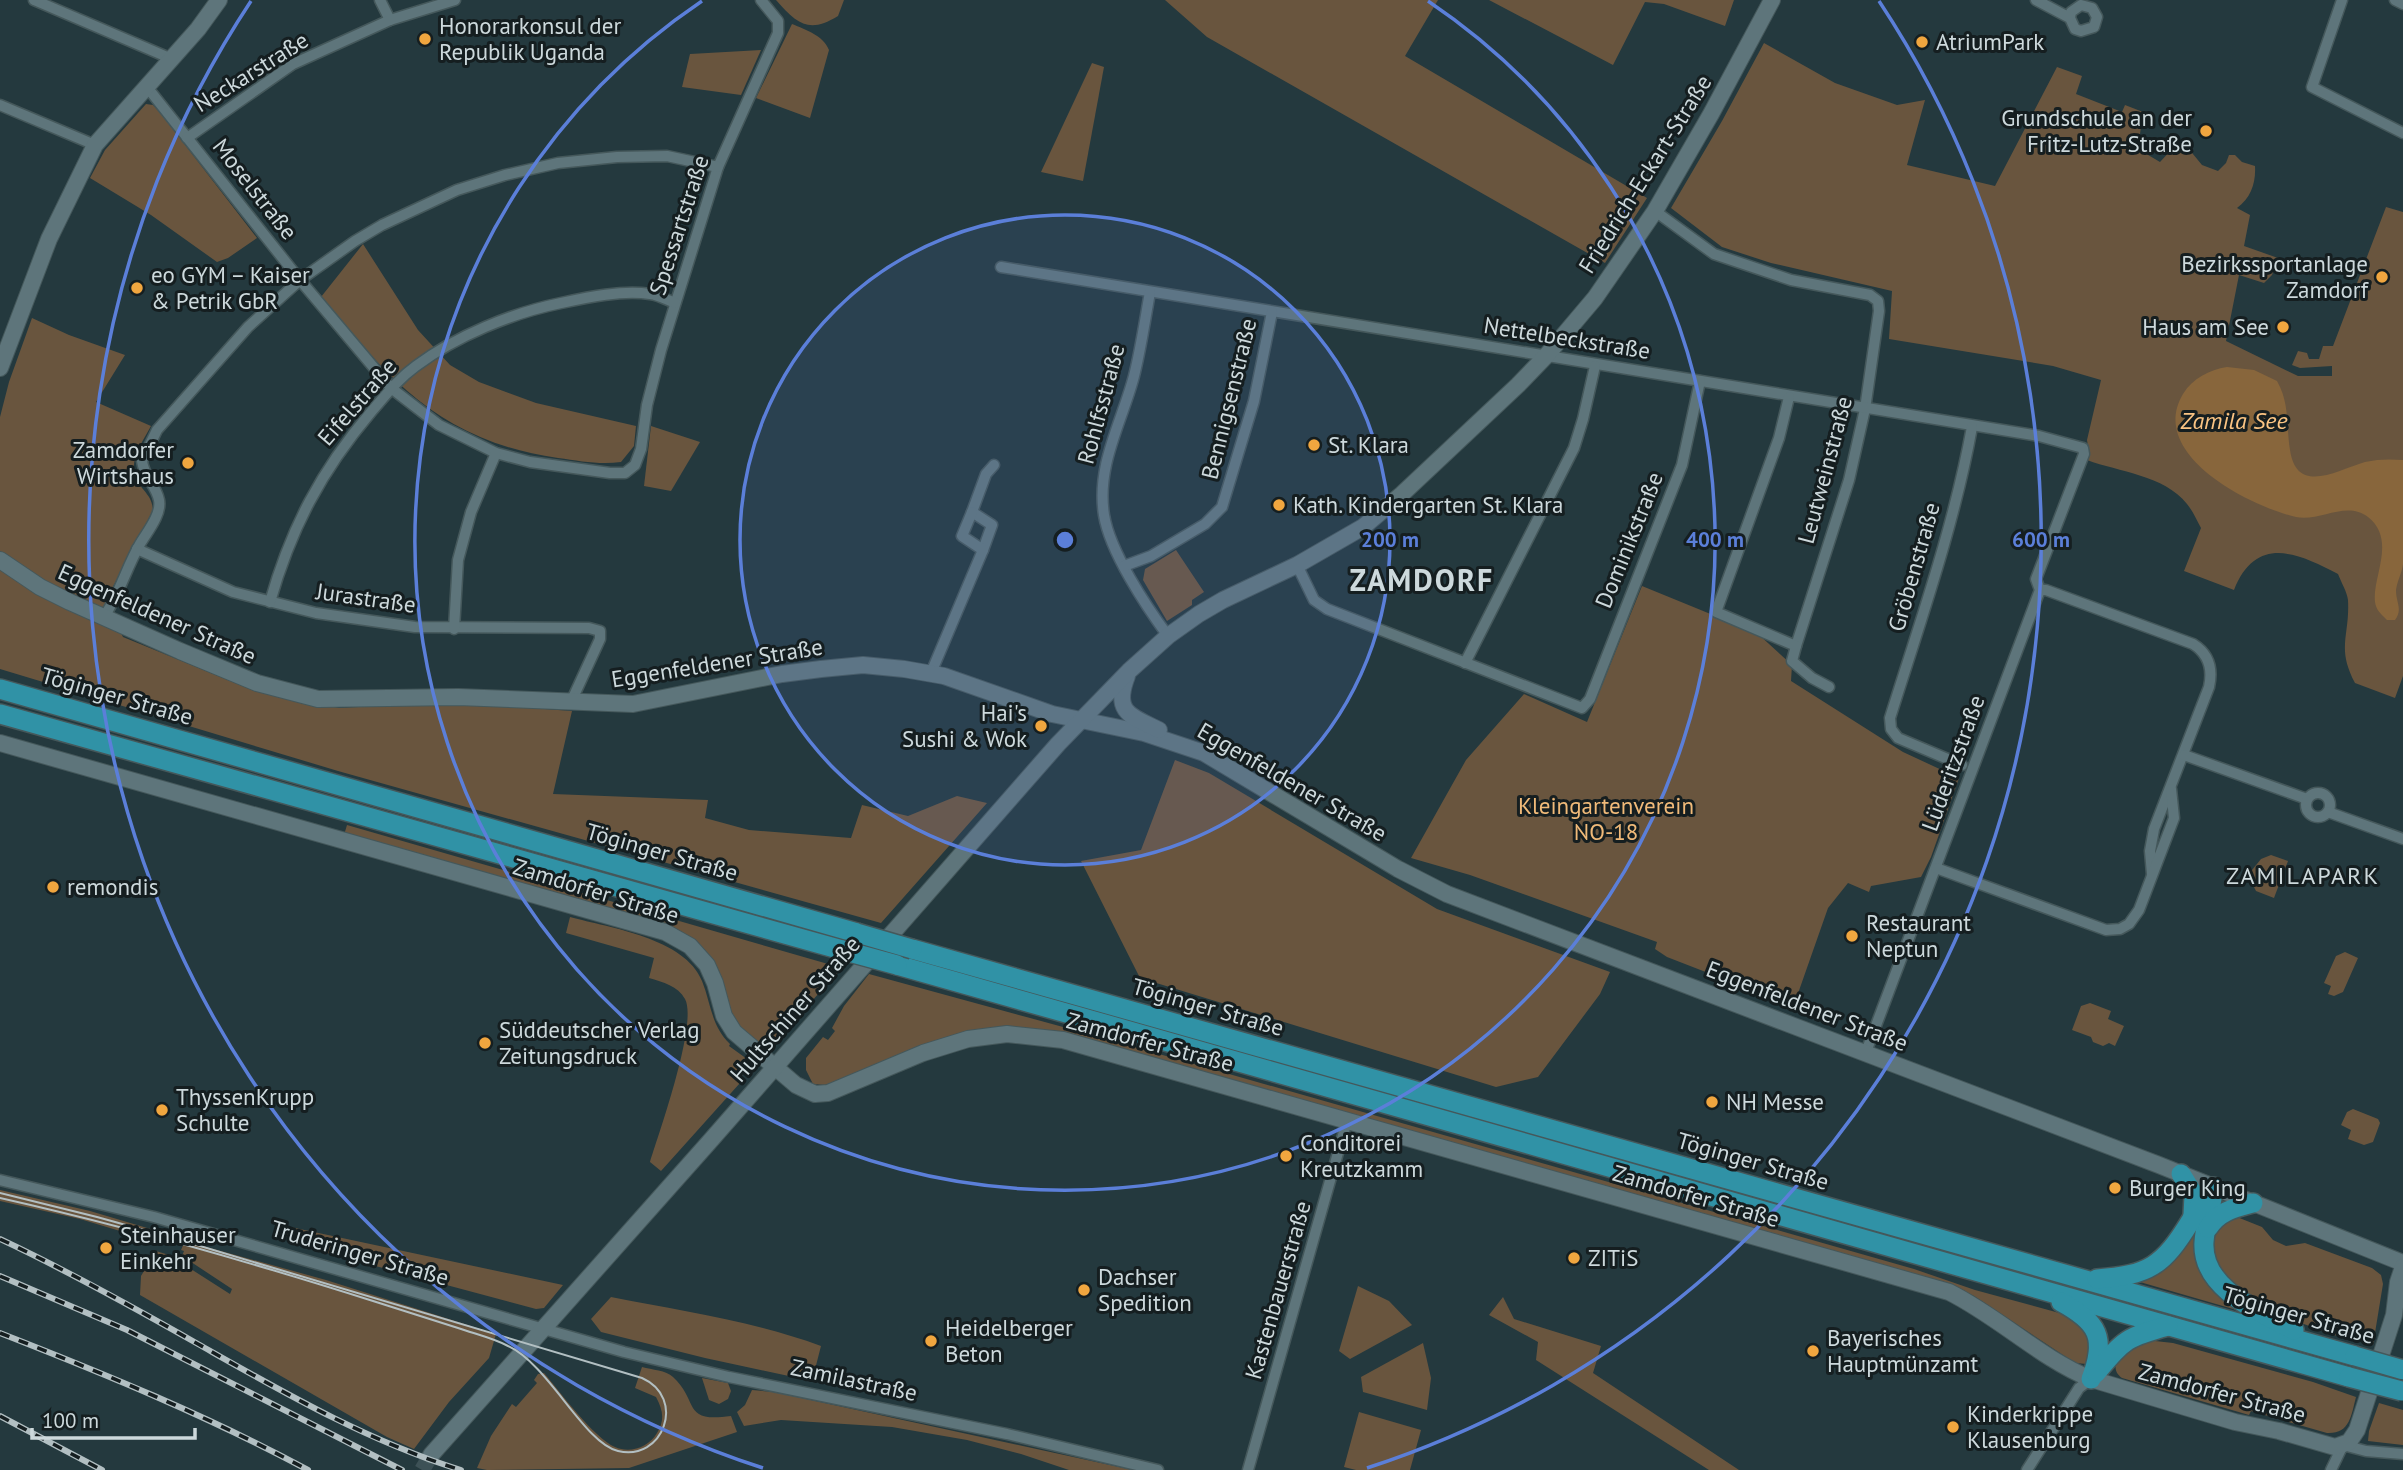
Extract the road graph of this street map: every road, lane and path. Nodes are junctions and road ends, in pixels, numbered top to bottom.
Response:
1 (34, 0) edge
2 (68, 0) edge
3 (219, 0) edge
4 (380, 0) edge
5 (455, 0) edge
6 (761, 0) edge
7 (1772, 0) edge
8 (2036, 0) edge
9 (2342, 0) edge
10 (2395, 0) edge
11 (2403, 4) edge
12 (62, 12) junction
13 (2070, 18) dead end
14 (390, 20) junction
15 (172, 59) junction
16 (147, 87) junction
17 (0, 104) edge
18 (2403, 133) edge
19 (187, 138) junction
20 (95, 145) junction
21 (718, 167) junction
22 (1655, 211) junction
23 (1001, 267) dead end
24 (300, 281) junction
25 (1150, 292) junction
26 (675, 303) junction
27 (1272, 312) junction
28 (1546, 356) junction
29 (1595, 366) junction
30 (0, 368) edge
31 (1700, 381) junction
32 (391, 388) junction
33 (1789, 397) junction
34 (1865, 409) junction
35 (1972, 427) junction
36 (641, 449) joint
37 (496, 453) junction
38 (994, 465) dead end
39 (2070, 488) joint
40 (972, 512) junction
41 (137, 549) junction
42 (983, 550) junction
43 (0, 560) edge
44 (1297, 565) junction
45 (1124, 566) junction
46 (2040, 590) junction
47 (270, 602) junction
48 (103, 618) junction
49 (454, 629) junction
50 (1168, 636) junction
51 (1796, 646) junction
52 (1465, 663) junction
53 (1129, 671) junction
54 (931, 673) junction
55 (1829, 687) dead end
56 (0, 688) edge
57 (571, 702) junction
58 (0, 715) edge
59 (1082, 719) junction
60 (0, 743) edge
61 (1188, 746) junction
62 (2184, 755) junction
63 (1962, 765) dead end
64 (2307, 799) junction
65 (2328, 811) junction
66 (2403, 839) edge
67 (1936, 869) junction
68 (1866, 1052) junction
69 (775, 1067) junction
70 (1347, 1121) junction
71 (2181, 1174) junction
72 (0, 1180) edge
73 (2213, 1187) junction
74 (2253, 1203) junction
75 (2199, 1225) junction
76 (2403, 1265) edge
77 (2086, 1280) junction
78 (2035, 1287) junction
79 (2399, 1308) edge
80 (2171, 1326) junction
81 (542, 1328) junction
82 (2329, 1348) junction
83 (2403, 1370) edge
84 (2091, 1379) junction
85 (2402, 1391) edge
86 (2343, 1445) junction
87 (2403, 1454) edge
88 (431, 1455) tunnel mouth
89 (1158, 1470) edge
90 (1248, 1470) edge
91 (2027, 1470) edge
92 (2331, 1470) edge

1 - 12 street
2 - 12 street
3 - 15 street
4 - 14 street
5 - 14 street, Neckarstraße
6 - 21 street, Spessartstraße
7 - 22 street, Friedrich-Eckart-Straße
8 - 13 street
9 - 18 street
10 - 11 street
12 - 15 street
14 - 19 street, Neckarstraße
15 - 16 street
16 - 19 street, Moselstraße
16 - 20 street
17 - 20 street
19 - 24 street, Moselstraße
20 - 30 street
21 - 24 street
21 - 26 street, Spessartstraße
22 - 28 street, Friedrich-Eckart-Straße
22 - 34 street, Leutweinstraße
23 - 25 street, Nettelbeckstraße
24 - 32 street, Moselstraße
24 - 41 street
25 - 27 street, Nettelbeckstraße
25 - 45 street, Rohlfsstraße
26 - 32 street, Eifelstraße
26 - 36 street, Spessartstraße
27 - 28 street, Nettelbeckstraße
27 - 45 street, Bennigsenstraße
28 - 29 street, Nettelbeckstraße
28 - 44 street, Friedrich-Eckart-Straße
29 - 31 street, Nettelbeckstraße
29 - 52 street
31 - 33 street, Nettelbeckstraße
31 - 52 street, Dominikstraße
32 - 37 street, Moselstraße
32 - 47 street, Eifelstraße
33 - 34 street, Nettelbeckstraße
33 - 51 street
34 - 35 street, Nettelbeckstraße
34 - 51 street, Leutweinstraße
35 - 39 street, Nettelbeckstraße
35 - 63 street, Gröbenstraße
36 - 37 street, Moselstraße
37 - 49 street
38 - 40 street
39 - 46 street, Lüderitzstraße
40 - 42 street
40 - 42 street
41 - 47 street, Jurastraße
41 - 48 street
42 - 54 street
43 - 48 street, Eggenfeldener Straße
44 - 50 street, Friedrich-Eckart-Straße
44 - 52 street
45 - 50 street, Rohlfsstraße
46 - 62 street
46 - 67 street, Lüderitzstraße
47 - 49 street, Jurastraße
48 - 57 street, Eggenfeldener Straße
49 - 57 street, Jurastraße
50 - 53 street, Friedrich-Eckart-Straße
51 - 55 street
53 - 59 street, Friedrich-Eckart-Straße
53 - 61 street
54 - 57 street, Eggenfeldener Straße
54 - 59 street, Eggenfeldener Straße
56 - 77 highway, Töginger Straße, bridge
58 - 78 highway, Töginger Straße, bridge
59 - 61 street, Eggenfeldener Straße
59 - 69 street, Hultschiner Straße
60 - 69 street, Zamdorfer Straße
61 - 68 street, Eggenfeldener Straße
62 - 64 street
62 - 67 street
64 - 65 street
64 - 65 street
65 - 66 street
67 - 68 street, Lüderitzstraße
68 - 71 street, Eggenfeldener Straße
69 - 70 street, Zamdorfer Straße
69 - 81 street, Hultschiner Straße
70 - 84 street, Zamdorfer Straße
70 - 90 street, Kastenbauerstraße
71 - 73 street, Eggenfeldener Straße
71 - 75 highway
72 - 81 street, Truderinger Straße
73 - 74 street, Eggenfeldener Straße
73 - 75 highway
74 - 75 highway
74 - 76 street, Eggenfeldener Straße
75 - 77 highway
75 - 82 highway
76 - 79 street
77 - 82 highway, Töginger Straße
78 - 80 highway, Töginger Straße
78 - 84 highway
79 - 86 street
80 - 84 highway
80 - 85 highway, Töginger Straße, bridge
81 - 88 street
81 - 89 street, Zamilastraße
82 - 83 highway, Töginger Straße, bridge
84 - 86 street, Zamdorfer Straße
84 - 91 street
86 - 87 street
86 - 92 street

